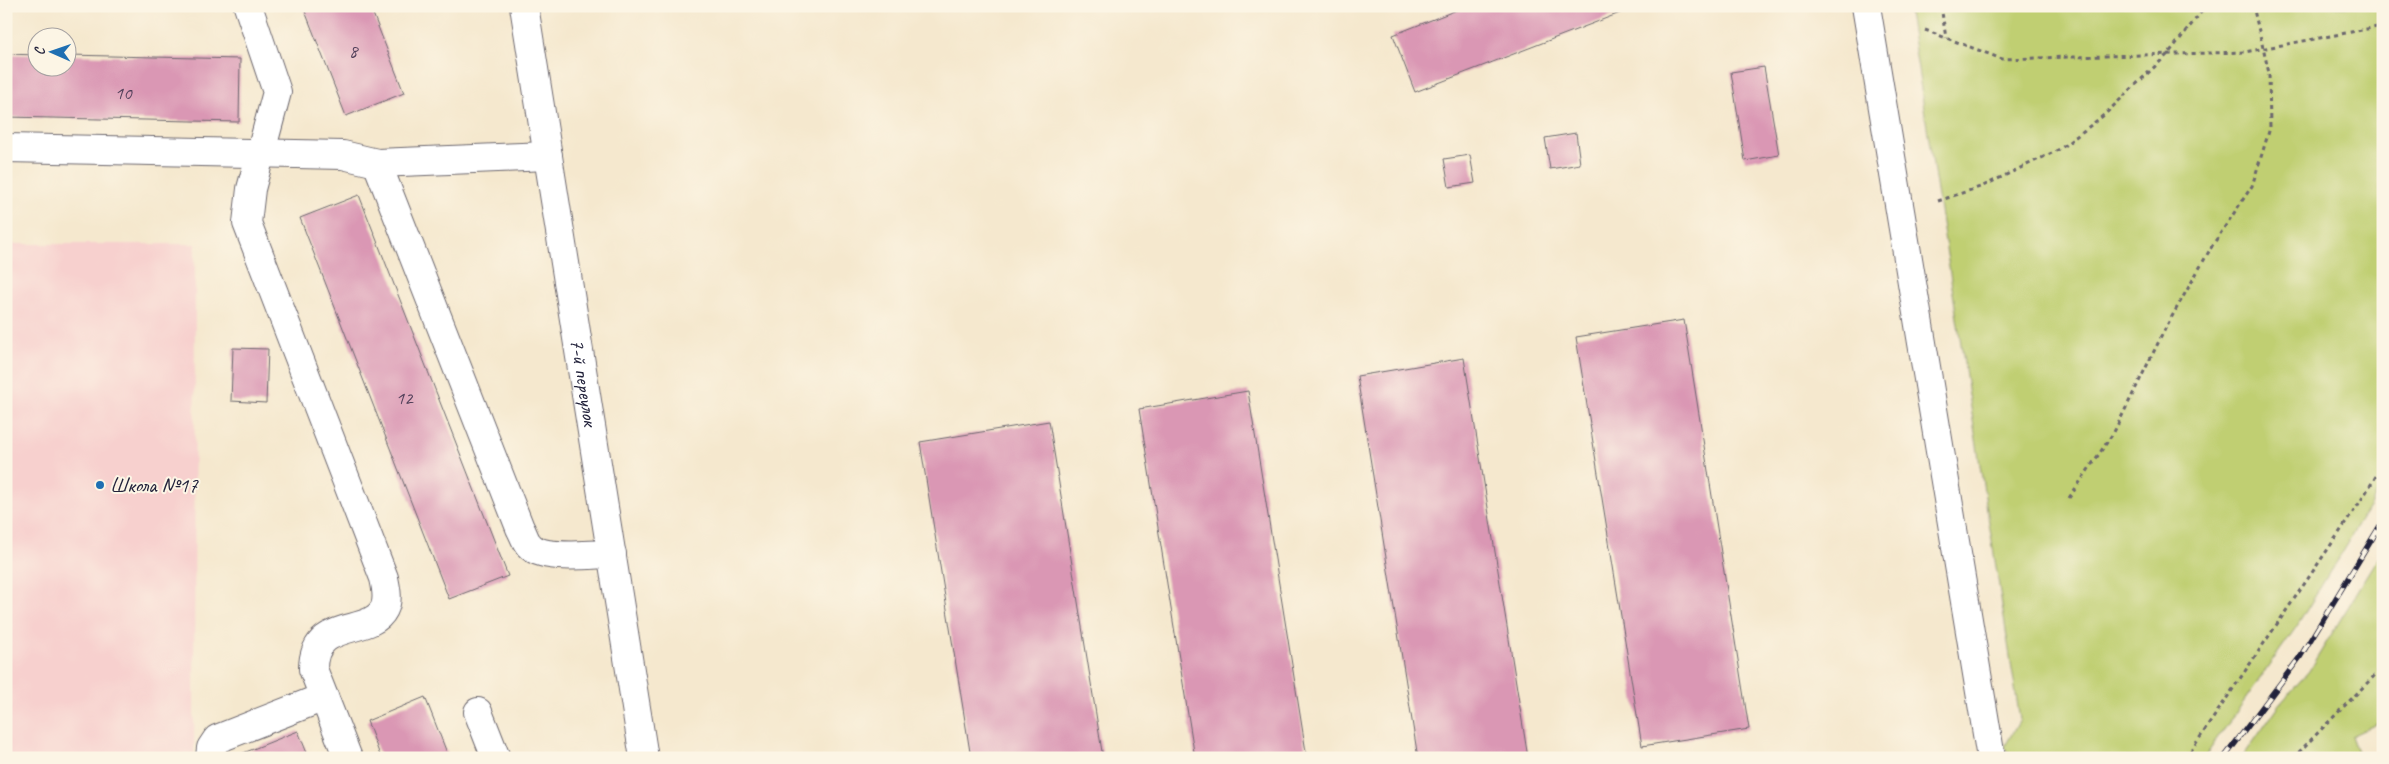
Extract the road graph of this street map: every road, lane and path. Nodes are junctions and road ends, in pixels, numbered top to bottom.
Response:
1 (248, 6) edge
2 (524, 6) edge
3 (1866, 6) edge
4 (1941, 6) edge
5 (2206, 6) edge
6 (2253, 6) edge
7 (2383, 26) edge
8 (1926, 30) dead end
9 (1946, 38) junction
10 (2265, 48) junction
11 (2168, 54) junction
12 (6, 148) edge
13 (262, 152) junction
14 (548, 156) junction
15 (377, 163) junction
16 (1938, 201) dead end
17 (2383, 465) edge
18 (2069, 498) dead end
19 (612, 554) junction
20 (2383, 667) edge
21 (324, 697) junction
22 (478, 712) dead end
23 (210, 758) edge
24 (348, 758) edge
25 (496, 758) edge
26 (644, 758) edge
27 (1991, 758) edge
28 (2186, 758) edge
29 (2292, 758) edge

1 - 13 street
2 - 14 street, 7-й переулок
3 - 27 street
4 - 9 path
5 - 11 path
6 - 10 path
7 - 10 path
8 - 9 path
9 - 11 path
10 - 11 path
10 - 18 path
11 - 16 path
12 - 13 street
13 - 15 street
13 - 21 street
14 - 15 street
14 - 19 street, 7-й переулок
15 - 19 street
17 - 28 path
19 - 26 street, 7-й переулок
20 - 29 path
21 - 23 street
21 - 24 street
22 - 25 street

